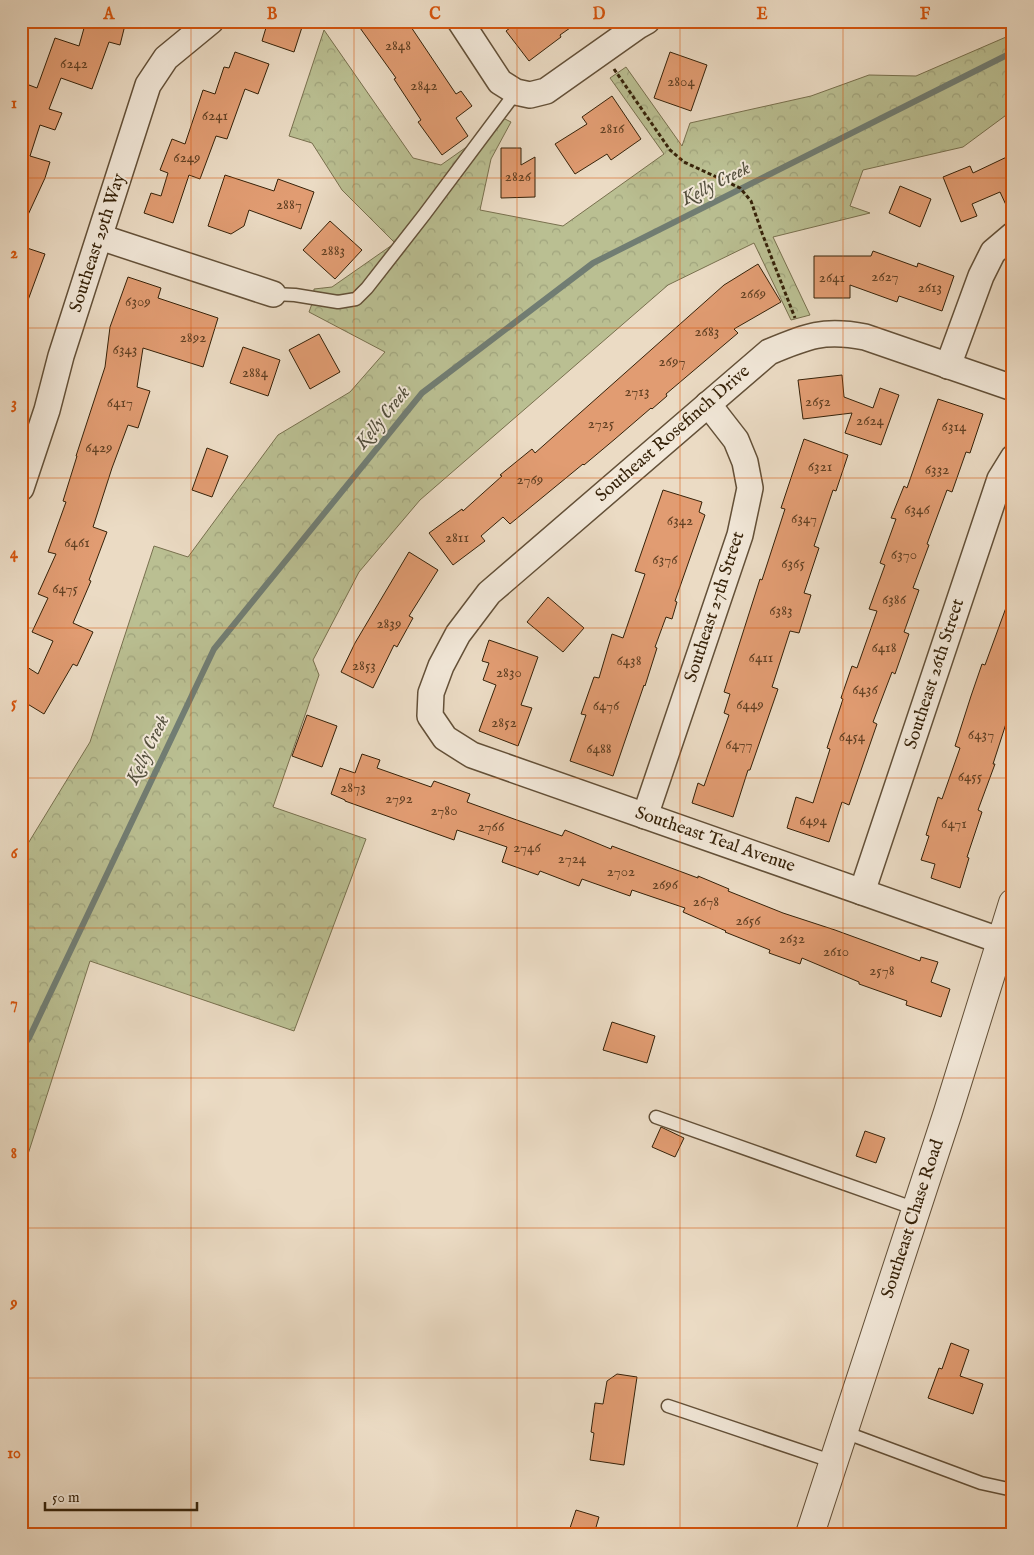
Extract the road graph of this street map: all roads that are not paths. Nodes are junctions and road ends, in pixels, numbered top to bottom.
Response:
1 (212, 21) edge
2 (460, 21) edge
3 (647, 21) edge
4 (516, 92) junction
5 (1013, 234) edge
6 (100, 237) junction
7 (273, 294) joint
8 (948, 366) junction
9 (1013, 388) edge
10 (708, 404) junction
11 (1013, 458) edge
12 (21, 488) edge
13 (430, 716) joint
14 (645, 816) junction
15 (862, 892) junction
16 (1013, 903) edge
17 (1007, 943) edge
18 (656, 1117) dead end
19 (916, 1208) junction
20 (668, 1406) dead end
21 (844, 1432) junction
22 (834, 1462) junction
23 (1013, 1490) edge
24 (810, 1534) edge

1 - 6 street, Southeast 29th Way
2 - 4 street
3 - 4 street
4 - 7 lane
5 - 8 street
6 - 7 street
6 - 12 street, Southeast 29th Way
8 - 9 street, Southeast Rosefinch Drive
8 - 10 street, Southeast Rosefinch Drive
10 - 13 street, Southeast Rosefinch Drive
10 - 14 street, Southeast 27th Street
11 - 15 street, Southeast 26th Street
13 - 14 street, Southeast Teal Avenue
14 - 15 street, Southeast Teal Avenue
15 - 17 street, Southeast Teal Avenue
16 - 17 street, Southeast Chase Road
17 - 19 street, Southeast Chase Road
18 - 19 lane
19 - 21 street, Southeast Chase Road
20 - 22 lane
21 - 22 street, Southeast Chase Road
21 - 23 lane
22 - 24 street, Southeast Chase Road

